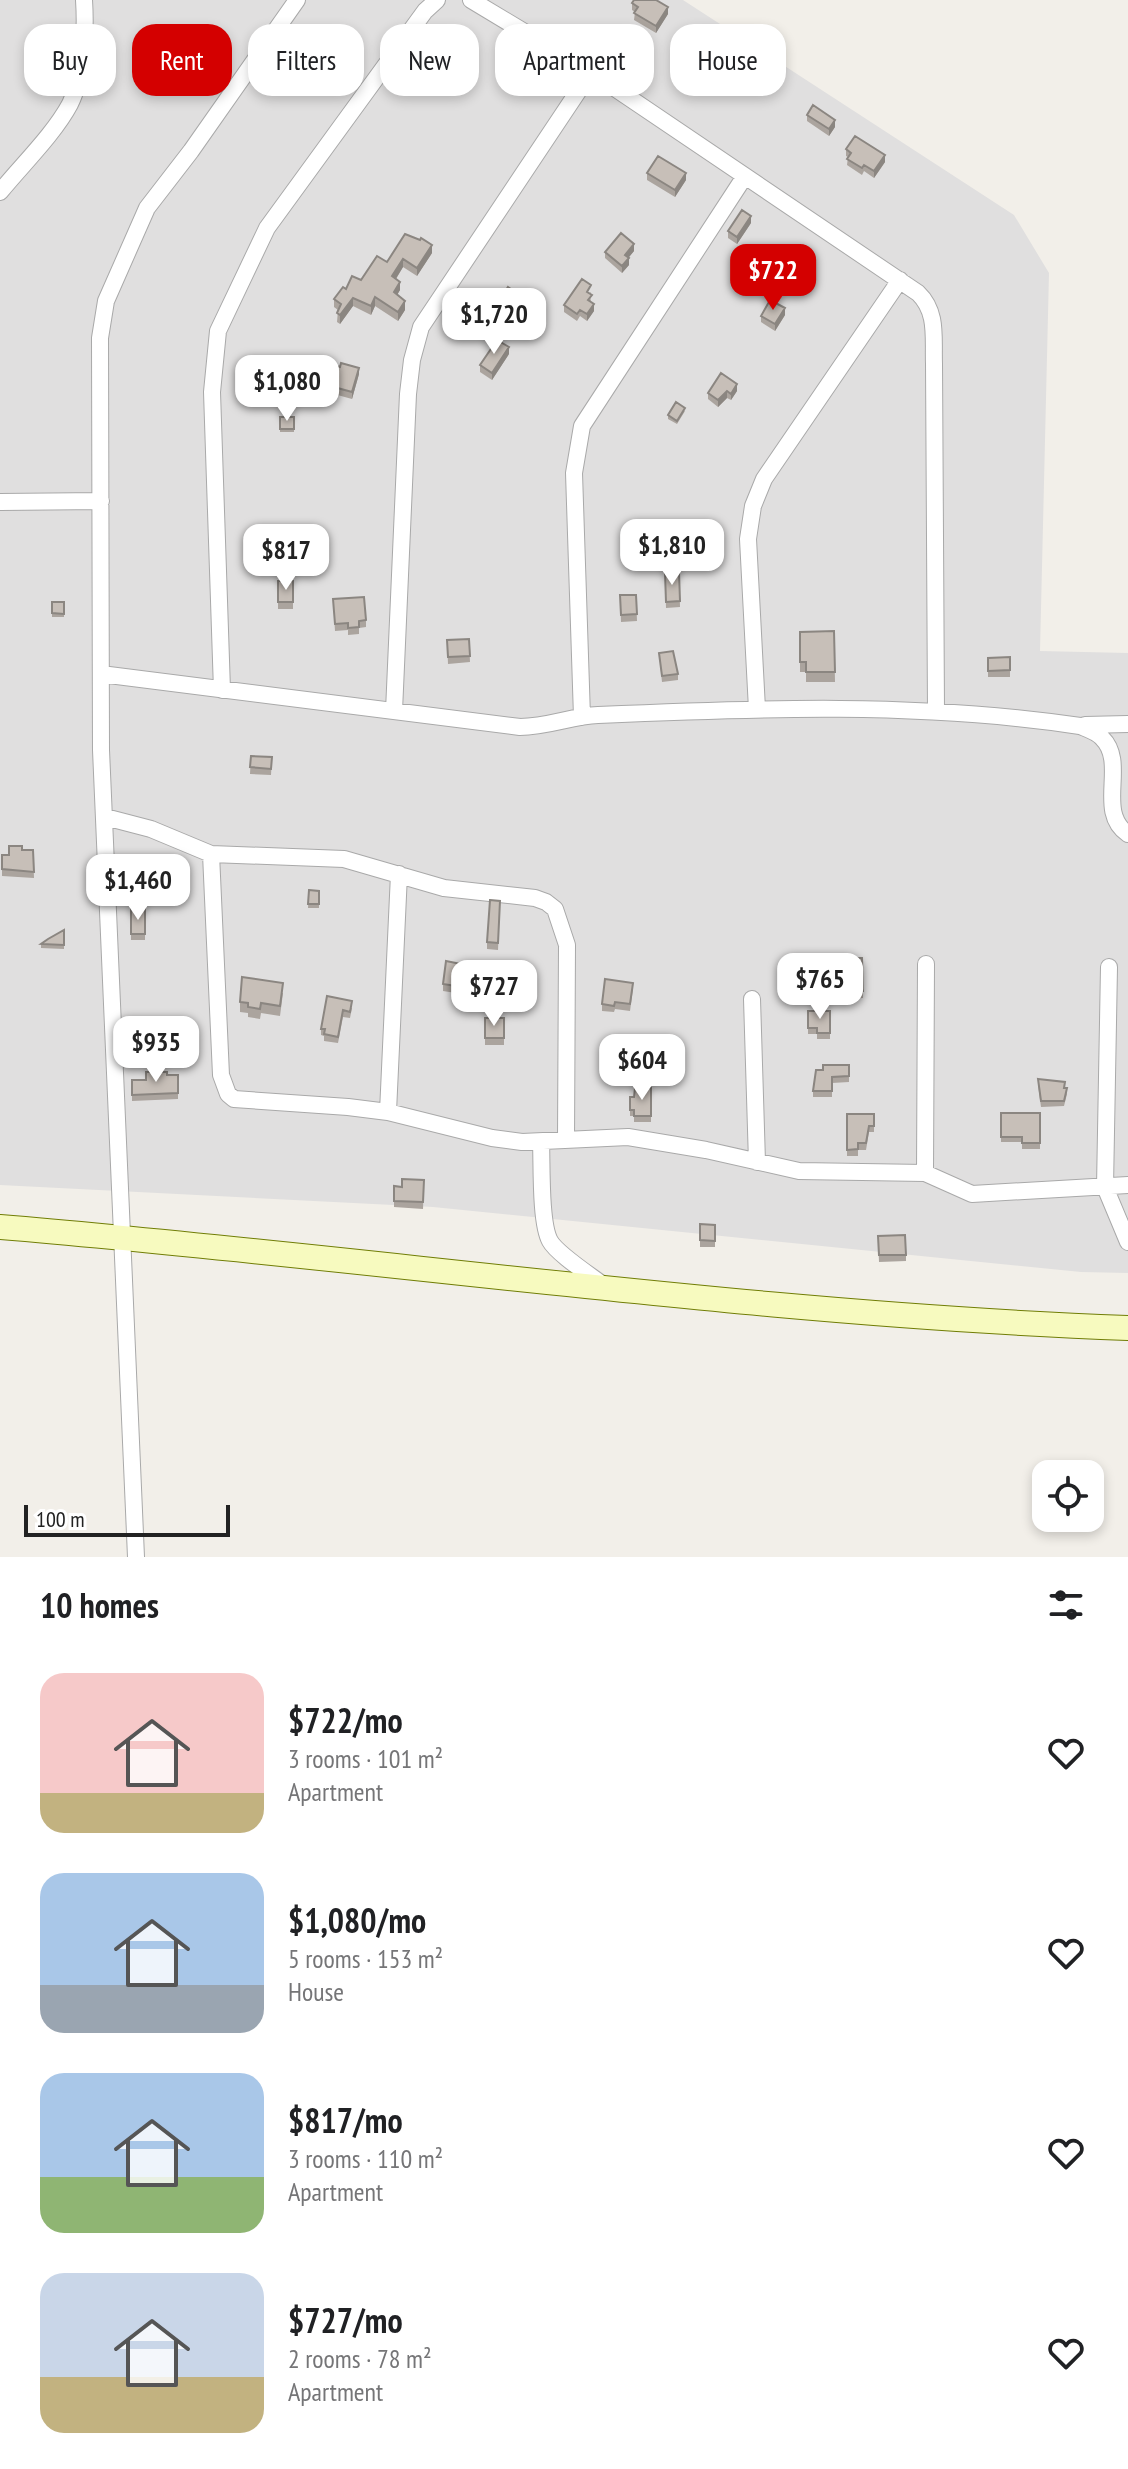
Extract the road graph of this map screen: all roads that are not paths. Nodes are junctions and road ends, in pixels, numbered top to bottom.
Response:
1 (84, 0) edge
2 (297, 0) edge
3 (437, 0) edge
4 (471, 0) edge
5 (511, 24) edge
6 (575, 96) edge
7 (627, 96) edge
8 (745, 176) junction
9 (0, 192) edge
10 (900, 280) junction
11 (101, 501) junction
12 (0, 502) edge
13 (101, 674) junction
14 (222, 690) junction
15 (757, 709) junction
16 (936, 710) junction
17 (394, 711) junction
18 (582, 717) junction
19 (1128, 724) edge
20 (1080, 726) junction
21 (105, 817) junction
22 (1128, 834) edge
23 (211, 854) junction
24 (399, 874) junction
25 (926, 964) dead end
26 (1109, 967) dead end
27 (752, 999) dead end
28 (388, 1112) junction
29 (566, 1140) junction
30 (541, 1142) junction
31 (757, 1162) junction
32 (925, 1173) junction
33 (1128, 1185) edge
34 (1105, 1187) junction
35 (0, 1227) edge
36 (124, 1237) junction
37 (1128, 1242) edge
38 (609, 1290) junction
39 (1128, 1328) edge
40 (136, 1557) edge

1 - 9 street
2 - 11 street
3 - 14 street
4 - 5 street
6 - 17 street
7 - 8 street
8 - 10 street
8 - 18 street
10 - 15 street
10 - 16 street
11 - 12 street
11 - 13 street
13 - 14 street
13 - 21 street
14 - 17 street
15 - 16 street
15 - 18 street
16 - 20 street
17 - 18 street
19 - 20 street
20 - 22 street
21 - 23 street
21 - 36 street
23 - 24 street
23 - 28 street
24 - 28 street
24 - 29 street
25 - 32 street
26 - 34 street
27 - 31 street
28 - 30 street
29 - 30 street
29 - 31 street
30 - 38 street
31 - 32 street
32 - 34 street
33 - 34 street
34 - 37 street
35 - 36 street
36 - 38 street
36 - 40 street
38 - 39 street

